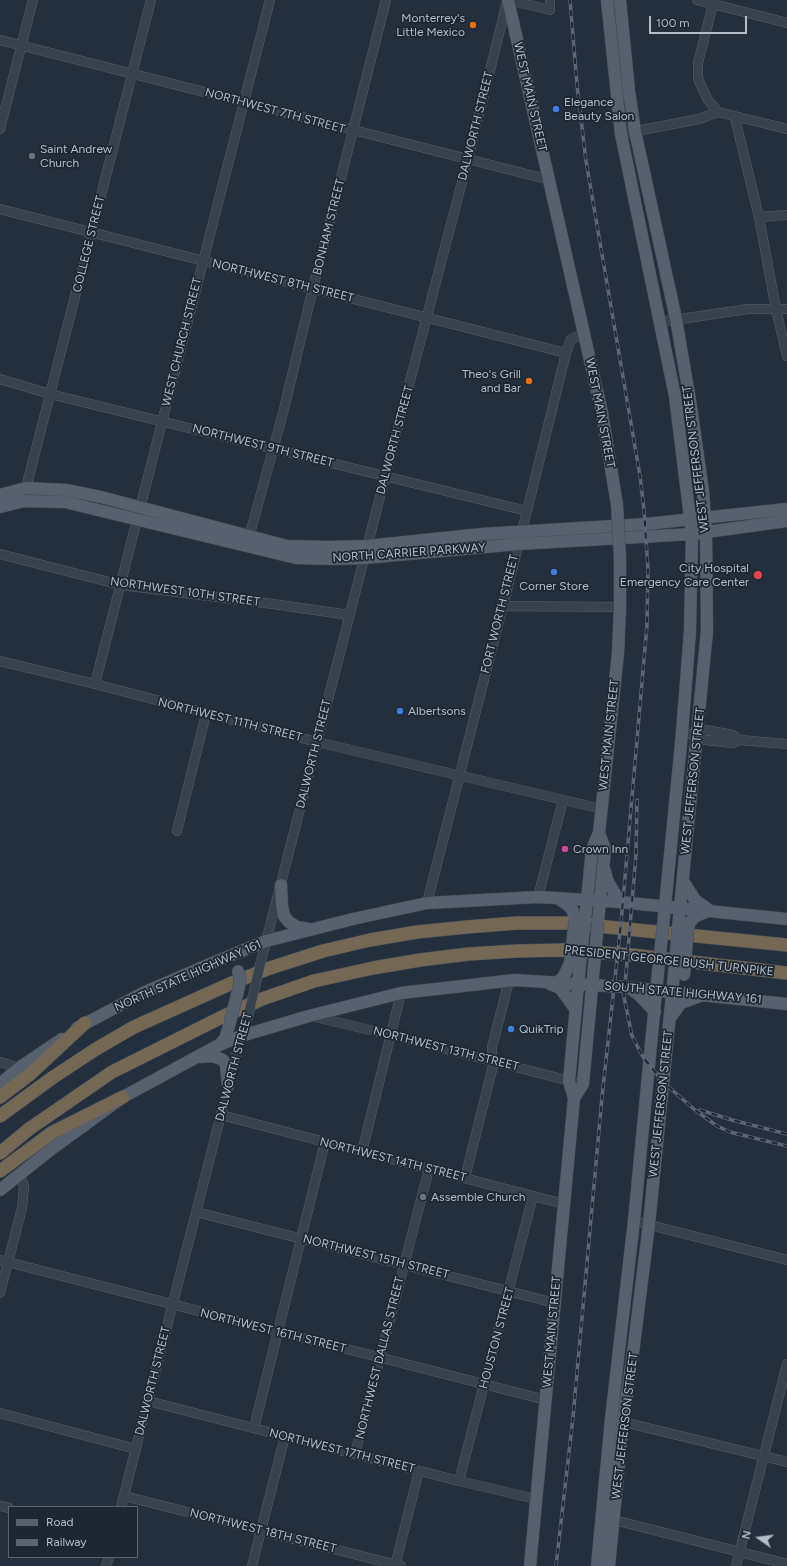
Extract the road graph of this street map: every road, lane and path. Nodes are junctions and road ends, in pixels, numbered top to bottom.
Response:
1 (33, 0) edge
2 (151, 0) edge
3 (270, 0) edge
4 (386, 0) edge
5 (508, 0) edge
6 (550, 0) edge
7 (607, 0) edge
8 (620, 0) edge
9 (697, 0) edge
10 (713, 2) edge
11 (787, 23) edge
12 (0, 40) edge
13 (21, 46) junction
14 (132, 73) junction
15 (708, 100) junction
16 (244, 103) junction
17 (718, 112) junction
18 (735, 118) junction
19 (701, 119) junction
20 (752, 121) junction
21 (0, 129) edge
22 (787, 129) edge
23 (353, 131) junction
24 (635, 131) junction
25 (621, 134) junction
26 (740, 135) junction
27 (468, 159) junction
28 (550, 180) junction
29 (649, 194) junction
30 (634, 197) junction
31 (0, 209) edge
32 (787, 215) edge
33 (759, 217) junction
34 (656, 228) junction
35 (641, 231) junction
36 (92, 232) junction
37 (203, 261) junction
38 (313, 288) junction
39 (776, 309) junction
40 (787, 309) edge
41 (427, 318) junction
42 (676, 319) junction
43 (660, 322) junction
44 (585, 334) junction
45 (566, 353) junction
46 (787, 356) edge
47 (0, 379) edge
48 (50, 394) junction
49 (162, 421) junction
50 (274, 449) junction
51 (384, 477) junction
52 (26, 488) junction
53 (0, 495) edge
54 (0, 507) edge
55 (787, 509) edge
56 (527, 511) junction
57 (139, 514) junction
58 (704, 518) junction
59 (690, 520) junction
60 (787, 521) edge
61 (521, 532) junction
62 (706, 532) junction
63 (692, 534) junction
64 (248, 542) junction
65 (518, 544) junction
66 (367, 546) junction
67 (0, 554) edge
68 (364, 558) junction
69 (121, 585) junction
70 (502, 606) junction
71 (620, 607) junction
72 (349, 615) junction
73 (0, 661) edge
74 (95, 684) junction
75 (206, 714) junction
76 (682, 733) junction
77 (698, 735) junction
78 (318, 742) junction
79 (787, 744) edge
80 (458, 776) junction
81 (563, 800) junction
82 (602, 809) junction
83 (177, 830) dead end
84 (600, 833) junction
85 (604, 865) junction
86 (589, 877) junction
87 (683, 881) junction
88 (281, 884) junction
89 (538, 897) junction
90 (563, 899) junction
91 (587, 899) junction
92 (600, 900) junction
93 (620, 902) junction
94 (427, 903) junction
95 (665, 907) junction
96 (681, 908) junction
97 (710, 911) junction
98 (580, 920) junction
99 (787, 920) edge
100 (309, 929) junction
101 (683, 929) junction
102 (266, 942) junction
103 (787, 945) edge
104 (210, 964) junction
105 (575, 964) junction
106 (787, 973) edge
107 (679, 974) junction
108 (509, 981) junction
109 (545, 982) junction
110 (557, 982) junction
111 (578, 984) junction
112 (592, 985) junction
113 (630, 988) junction
114 (657, 990) junction
115 (672, 991) junction
116 (401, 993) junction
117 (703, 994) junction
118 (787, 1004) edge
119 (576, 1010) junction
120 (654, 1012) junction
121 (309, 1016) junction
122 (669, 1019) junction
123 (85, 1023) junction
124 (391, 1035) junction
125 (241, 1036) junction
126 (217, 1046) junction
127 (196, 1058) junction
128 (0, 1062) edge
129 (494, 1062) junction
130 (19, 1068) junction
131 (569, 1081) junction
132 (0, 1084) edge
133 (583, 1084) junction
134 (228, 1086) junction
135 (0, 1097) edge
136 (122, 1097) junction
137 (574, 1098) junction
138 (0, 1116) edge
139 (221, 1116) junction
140 (325, 1142) junction
141 (362, 1152) junction
142 (0, 1154) edge
143 (429, 1169) junction
144 (0, 1171) edge
145 (19, 1174) junction
146 (465, 1178) junction
147 (0, 1190) edge
148 (533, 1196) junction
149 (564, 1204) junction
150 (196, 1212) junction
151 (634, 1221) junction
152 (649, 1224) junction
153 (301, 1238) junction
154 (787, 1260) edge
155 (4, 1261) edge
156 (404, 1264) junction
157 (509, 1290) junction
158 (0, 1293) edge
159 (555, 1303) junction
160 (172, 1305) junction
161 (278, 1332) junction
162 (380, 1358) junction
163 (787, 1364) edge
164 (485, 1385) junction
165 (546, 1400) junction
166 (148, 1401) junction
167 (0, 1413) edge
168 (617, 1421) junction
169 (254, 1428) junction
170 (285, 1436) junction
171 (136, 1449) junction
172 (355, 1454) junction
173 (764, 1456) junction
174 (787, 1462) edge
175 (419, 1471) junction
176 (459, 1481) junction
177 (124, 1496) junction
178 (536, 1499) junction
179 (121, 1506) edge
180 (614, 1520) junction
181 (260, 1531) junction
182 (739, 1552) junction
183 (787, 1564) edge
184 (252, 1566) edge
185 (397, 1566) edge
186 (530, 1566) edge
187 (597, 1566) edge
188 (609, 1566) edge
189 (736, 1566) edge

1 - 13 street
2 - 14 street, COLLEGE STREET
3 - 16 street, WEST CHURCH STREET
4 - 23 street, BONHAM STREET
5 - 6 street
5 - 27 street, DALWORTH STREET
5 - 28 main road, WEST MAIN STREET
7 - 25 main road, WEST JEFFERSON STREET
8 - 24 main road, WEST JEFFERSON STREET
9 - 10 street
10 - 11 street
10 - 15 street
12 - 13 street, NORTHWEST 7TH STREET
13 - 14 street, NORTHWEST 7TH STREET
13 - 21 street
14 - 16 street, NORTHWEST 7TH STREET
14 - 36 street, COLLEGE STREET
15 - 17 street
15 - 19 street
16 - 23 street, NORTHWEST 7TH STREET
16 - 37 street, WEST CHURCH STREET
17 - 18 street
17 - 19 street
18 - 20 street
18 - 26 street
19 - 24 street
20 - 22 street
20 - 26 street
23 - 27 street, NORTHWEST 7TH STREET
23 - 38 street, BONHAM STREET
24 - 25 street
24 - 29 main road, WEST JEFFERSON STREET
25 - 30 main road, WEST JEFFERSON STREET
26 - 33 street
27 - 28 street, NORTHWEST 7TH STREET
27 - 41 street, DALWORTH STREET
28 - 44 main road, WEST MAIN STREET
29 - 30 main road
29 - 34 main road, WEST JEFFERSON STREET
30 - 35 main road, WEST JEFFERSON STREET
31 - 36 street, NORTHWEST 8TH STREET
32 - 33 street
33 - 39 street
34 - 35 main road
34 - 42 main road, WEST JEFFERSON STREET
35 - 43 main road, WEST JEFFERSON STREET
36 - 37 street, NORTHWEST 8TH STREET
36 - 48 street, COLLEGE STREET
37 - 38 street, NORTHWEST 8TH STREET
37 - 49 street, WEST CHURCH STREET
38 - 41 street, NORTHWEST 8TH STREET
38 - 50 street, BONHAM STREET
39 - 40 street
39 - 42 street
39 - 46 street
41 - 45 street, NORTHWEST 8TH STREET
41 - 51 street, DALWORTH STREET
42 - 43 street
42 - 58 main road, WEST JEFFERSON STREET
43 - 59 main road, WEST JEFFERSON STREET
44 - 45 street, FORT WORTH STREET
44 - 71 main road, WEST MAIN STREET, bridge
45 - 56 street, FORT WORTH STREET
47 - 48 street, NORTHWEST 9TH STREET
48 - 49 street, NORTHWEST 9TH STREET
48 - 52 street, COLLEGE STREET
49 - 50 street, NORTHWEST 9TH STREET
49 - 57 street, WEST CHURCH STREET
50 - 51 street, NORTHWEST 9TH STREET
50 - 64 street, BONHAM STREET
51 - 56 street, NORTHWEST 9TH STREET
51 - 66 street, DALWORTH STREET
52 - 53 main road, NORTH CARRIER PARKWAY
52 - 57 main road, NORTH CARRIER PARKWAY
54 - 57 main road, NORTH CARRIER PARKWAY
55 - 58 main road, NORTH CARRIER PARKWAY
56 - 61 street, FORT WORTH STREET
57 - 64 main road, NORTH CARRIER PARKWAY
57 - 69 street, WEST CHURCH STREET
58 - 59 main road, NORTH CARRIER PARKWAY
58 - 62 main road, WEST JEFFERSON STREET
59 - 61 main road, NORTH CARRIER PARKWAY
59 - 63 main road, WEST JEFFERSON STREET
60 - 62 main road, NORTH CARRIER PARKWAY
61 - 65 street, FORT WORTH STREET
61 - 66 main road, NORTH CARRIER PARKWAY
62 - 63 main road, NORTH CARRIER PARKWAY
62 - 77 main road, WEST JEFFERSON STREET
63 - 65 main road, NORTH CARRIER PARKWAY
63 - 76 main road, WEST JEFFERSON STREET
64 - 66 main road, NORTH CARRIER PARKWAY
64 - 68 main road, NORTH CARRIER PARKWAY
65 - 68 main road, NORTH CARRIER PARKWAY
65 - 70 street, FORT WORTH STREET
66 - 68 street, DALWORTH STREET
67 - 69 street, NORTHWEST 10TH STREET
68 - 72 street, DALWORTH STREET
69 - 72 street, NORTHWEST 10TH STREET
69 - 74 street, WEST CHURCH STREET
70 - 71 street
70 - 80 street, FORT WORTH STREET
71 - 82 main road, WEST MAIN STREET
72 - 78 street, DALWORTH STREET
73 - 74 street, NORTHWEST 11TH STREET
74 - 75 street, NORTHWEST 11TH STREET
75 - 78 street, NORTHWEST 11TH STREET
75 - 83 street
76 - 77 street
76 - 95 main road, WEST JEFFERSON STREET
77 - 79 street
77 - 87 main road, WEST JEFFERSON STREET
78 - 80 street, NORTHWEST 11TH STREET
78 - 88 street, DALWORTH STREET
80 - 81 street, NORTHWEST 11TH STREET
80 - 94 street, FORT WORTH STREET
81 - 82 street, NORTHWEST 11TH STREET
81 - 89 street
82 - 84 main road, WEST MAIN STREET
84 - 85 main road, WEST MAIN STREET
84 - 86 main road, WEST MAIN STREET
85 - 92 main road, WEST MAIN STREET
85 - 93 main road
86 - 90 main road
86 - 91 main road, WEST MAIN STREET
87 - 96 main road, WEST JEFFERSON STREET
87 - 97 main road
88 - 100 main road
88 - 102 street, DALWORTH STREET
89 - 90 main road, NORTH STATE HIGHWAY 161
89 - 94 main road, NORTH STATE HIGHWAY 161
90 - 91 main road, NORTH STATE HIGHWAY 161
90 - 98 main road
91 - 92 main road
91 - 98 main road, WEST MAIN STREET
92 - 93 main road
92 - 112 main road, WEST MAIN STREET, bridge
93 - 95 main road
94 - 100 main road, NORTH STATE HIGHWAY 161
95 - 96 main road
95 - 114 main road, WEST JEFFERSON STREET, bridge
96 - 97 main road
96 - 101 main road, WEST JEFFERSON STREET
97 - 99 main road
97 - 101 main road
98 - 105 main road, WEST MAIN STREET, bridge
100 - 102 main road, NORTH STATE HIGHWAY 161
101 - 107 main road, WEST JEFFERSON STREET, bridge
102 - 104 main road, NORTH STATE HIGHWAY 161
102 - 125 street, DALWORTH STREET, bridge
103 - 138 highway
104 - 123 main road, NORTH STATE HIGHWAY 161
104 - 126 main road, bridge
105 - 110 main road
105 - 111 main road, WEST MAIN STREET
106 - 142 highway, PRESIDENT GEORGE BUSH TURNPIKE
107 - 115 main road, WEST JEFFERSON STREET
107 - 117 main road
108 - 109 main road
108 - 116 main road
108 - 129 street
109 - 110 main road
109 - 119 main road
110 - 111 main road
111 - 112 main road, SOUTH STATE HIGHWAY 161
111 - 119 main road, WEST MAIN STREET
112 - 113 main road, SOUTH STATE HIGHWAY 161
112 - 133 main road, WEST MAIN STREET
113 - 114 main road, SOUTH STATE HIGHWAY 161
113 - 120 main road
114 - 115 main road, SOUTH STATE HIGHWAY 161
114 - 120 main road, WEST JEFFERSON STREET
115 - 117 main road, SOUTH STATE HIGHWAY 161
115 - 122 main road, WEST JEFFERSON STREET
116 - 121 main road
116 - 124 street
117 - 118 main road, SOUTH STATE HIGHWAY 161
117 - 122 main road
119 - 131 main road, WEST MAIN STREET
120 - 151 main road, WEST JEFFERSON STREET
121 - 124 street, NORTHWEST 13TH STREET
121 - 125 main road
122 - 152 main road, WEST JEFFERSON STREET
123 - 130 main road, NORTH STATE HIGHWAY 161
123 - 135 highway
124 - 129 street, NORTHWEST 13TH STREET
124 - 141 street
125 - 126 main road
125 - 134 street, DALWORTH STREET
126 - 127 main road
127 - 134 main road
127 - 136 main road
128 - 130 street
129 - 131 street, NORTHWEST 13TH STREET
129 - 146 street
130 - 132 main road, NORTH STATE HIGHWAY 161
131 - 133 street, NORTHWEST 13TH STREET
131 - 137 main road, WEST MAIN STREET
133 - 137 main road, WEST MAIN STREET
134 - 139 street, DALWORTH STREET
136 - 144 highway
136 - 145 main road
137 - 149 main road, WEST MAIN STREET
139 - 140 street, NORTHWEST 14TH STREET
139 - 150 street, DALWORTH STREET
140 - 141 street, NORTHWEST 14TH STREET
140 - 153 street
141 - 143 street, NORTHWEST 14TH STREET
143 - 146 street, NORTHWEST 14TH STREET
143 - 156 street, NORTHWEST DALLAS STREET
145 - 147 main road
145 - 155 street
146 - 148 street, NORTHWEST 14TH STREET
148 - 149 street, NORTHWEST 14TH STREET
148 - 157 street, HOUSTON STREET
149 - 159 main road, WEST MAIN STREET
150 - 153 street, NORTHWEST 15TH STREET
150 - 160 street, DALWORTH STREET
151 - 152 street
151 - 168 main road, WEST JEFFERSON STREET
152 - 154 street
152 - 168 main road, WEST JEFFERSON STREET
153 - 156 street, NORTHWEST 15TH STREET
153 - 161 street
155 - 158 street
155 - 160 street, NORTHWEST 16TH STREET
156 - 157 street, NORTHWEST 15TH STREET
156 - 162 street, NORTHWEST DALLAS STREET
157 - 159 street, NORTHWEST 15TH STREET
157 - 164 street, HOUSTON STREET
159 - 165 main road, WEST MAIN STREET
160 - 161 street, NORTHWEST 16TH STREET
160 - 166 street, DALWORTH STREET
161 - 162 street, NORTHWEST 16TH STREET
161 - 169 street
162 - 164 street, NORTHWEST 16TH STREET
162 - 172 street, NORTHWEST DALLAS STREET
163 - 173 street
164 - 165 street, NORTHWEST 16TH STREET
164 - 176 street, HOUSTON STREET
165 - 178 main road, WEST MAIN STREET
166 - 169 street, NORTHWEST 17TH STREET
166 - 171 street, DALWORTH STREET
167 - 171 street
168 - 173 street
168 - 180 main road, WEST JEFFERSON STREET
168 - 187 main road, WEST JEFFERSON STREET
169 - 170 street, NORTHWEST 17TH STREET
170 - 172 street, NORTHWEST 17TH STREET
170 - 181 street
171 - 177 street, DALWORTH STREET
172 - 175 street, NORTHWEST 17TH STREET
173 - 174 street
173 - 182 street
175 - 176 street, NORTHWEST 17TH STREET
175 - 185 street
176 - 178 street, NORTHWEST 17TH STREET
177 - 179 street, DALWORTH STREET
177 - 181 street, NORTHWEST 18TH STREET
178 - 186 main road, WEST MAIN STREET
180 - 182 street
180 - 188 main road, WEST JEFFERSON STREET
181 - 184 street
181 - 185 street, NORTHWEST 18TH STREET
182 - 183 street
182 - 189 street

